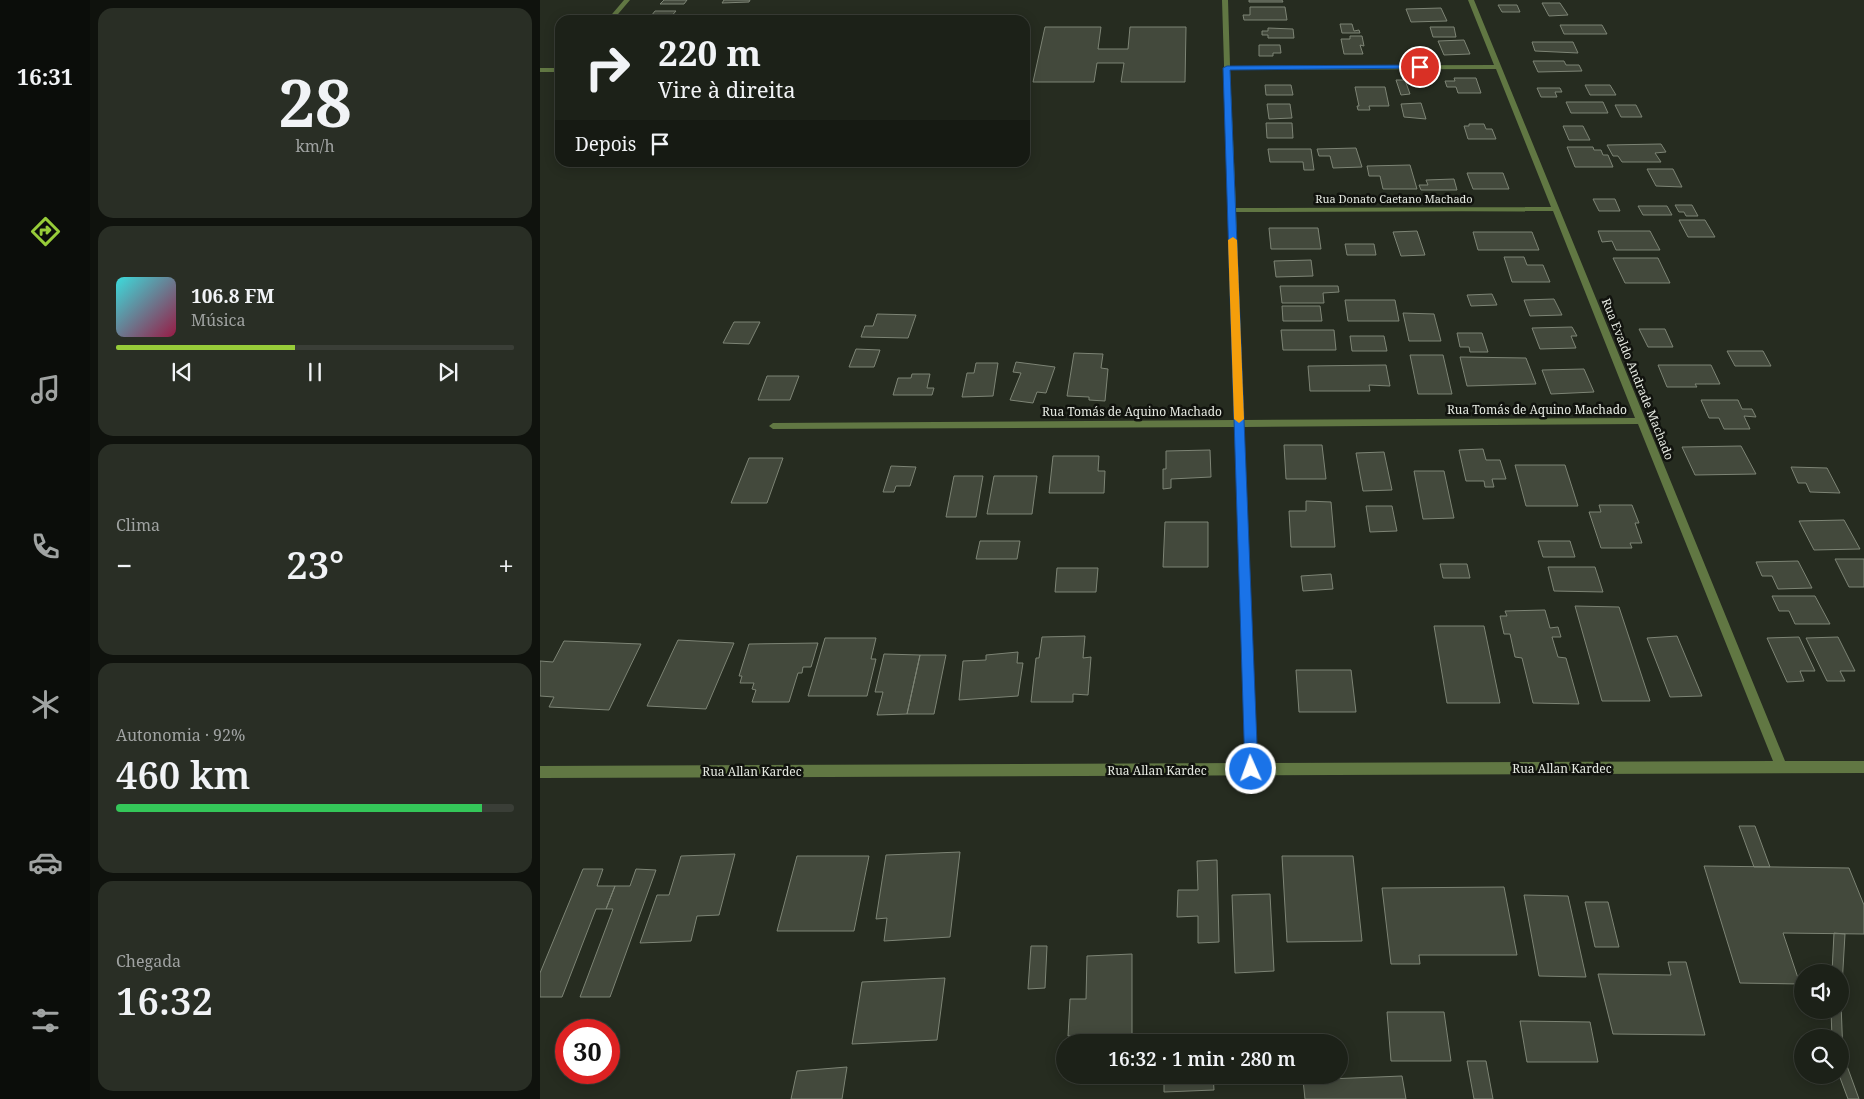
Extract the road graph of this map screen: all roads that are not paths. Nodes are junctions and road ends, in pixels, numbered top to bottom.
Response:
1 (627, 0) edge
2 (1224, 0) edge
3 (1471, 0) edge
4 (614, 15) edge
5 (1498, 67) junction
6 (1227, 68) junction
7 (540, 70) edge
8 (555, 70) edge
9 (1232, 210) junction
10 (1556, 210) junction
11 (1641, 420) junction
12 (1239, 423) junction
13 (773, 426) dead end
14 (1781, 767) junction
15 (1864, 767) edge
16 (1251, 769) junction
17 (540, 772) edge

1 - 4 street
2 - 6 street
3 - 5 street, Rua Evaldo Andrade Machado
5 - 6 street
5 - 10 street, Rua Evaldo Andrade Machado
6 - 9 street
7 - 8 street
9 - 10 street, Rua Donato Caetano Machado
9 - 12 street
10 - 11 street, Rua Evaldo Andrade Machado
11 - 12 street, Rua Tomás de Aquino Machado
11 - 14 street, Rua Evaldo Andrade Machado
12 - 13 street, Rua Tomás de Aquino Machado
12 - 16 street
14 - 15 street, Rua Allan Kardec
14 - 16 street, Rua Allan Kardec
16 - 17 street, Rua Allan Kardec

